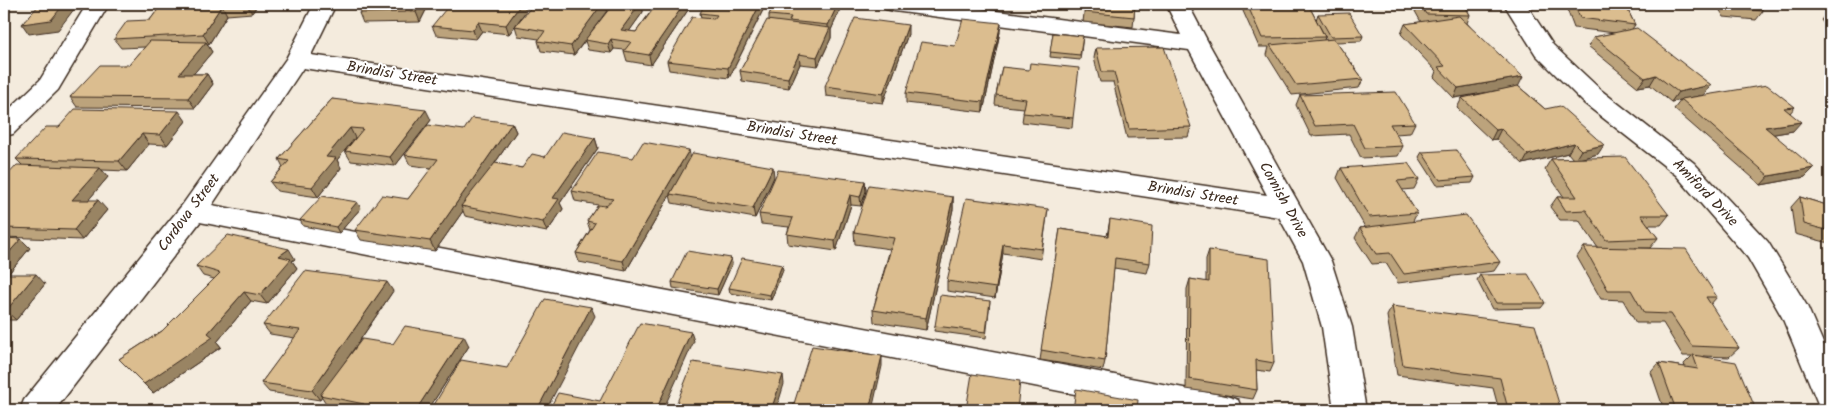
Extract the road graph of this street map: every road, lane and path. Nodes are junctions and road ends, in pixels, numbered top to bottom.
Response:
1 (98, 4) edge
2 (325, 4) edge
3 (894, 4) edge
4 (1177, 4) edge
5 (1515, 4) edge
6 (1197, 44) junction
7 (297, 60) junction
8 (4, 128) edge
9 (1287, 208) junction
10 (193, 211) junction
11 (1830, 396) edge
12 (36, 410) edge
13 (1226, 410) edge
14 (1350, 410) edge

1 - 8 street
2 - 7 street, Cordova Street
3 - 6 street
4 - 6 street, Cornish Drive
5 - 11 street, Amiford Drive
6 - 9 street, Cornish Drive
7 - 9 street, Brindisi Street
7 - 10 street, Cordova Street
9 - 14 street, Cornish Drive
10 - 12 street, Cordova Street
10 - 13 street

